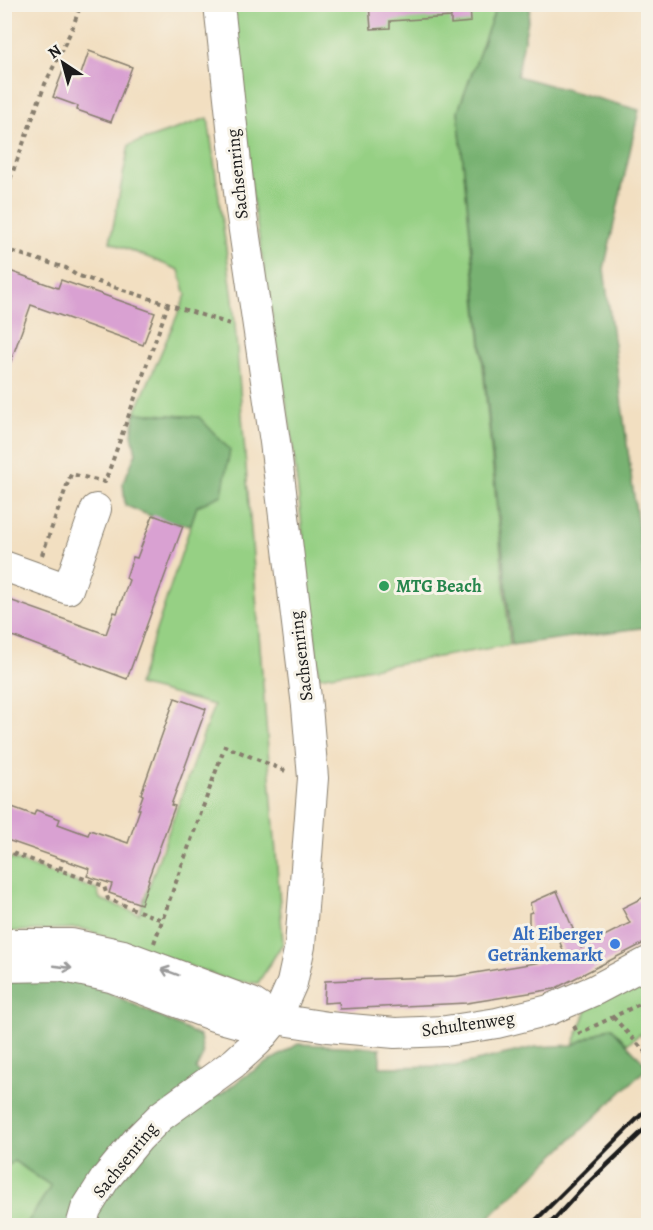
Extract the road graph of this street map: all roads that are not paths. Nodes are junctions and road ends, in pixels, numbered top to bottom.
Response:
1 (219, 4) edge
2 (96, 509) dead end
3 (4, 566) edge
4 (4, 944) edge
5 (648, 962) edge
6 (4, 967) edge
7 (276, 1019) junction
8 (81, 1226) edge

1 - 7 street, Sachsenring
2 - 3 street
7 -> 4 street, Schultenweg
5 - 7 street, Schultenweg
6 -> 7 street, Schultenweg
7 - 8 street, Sachsenring

